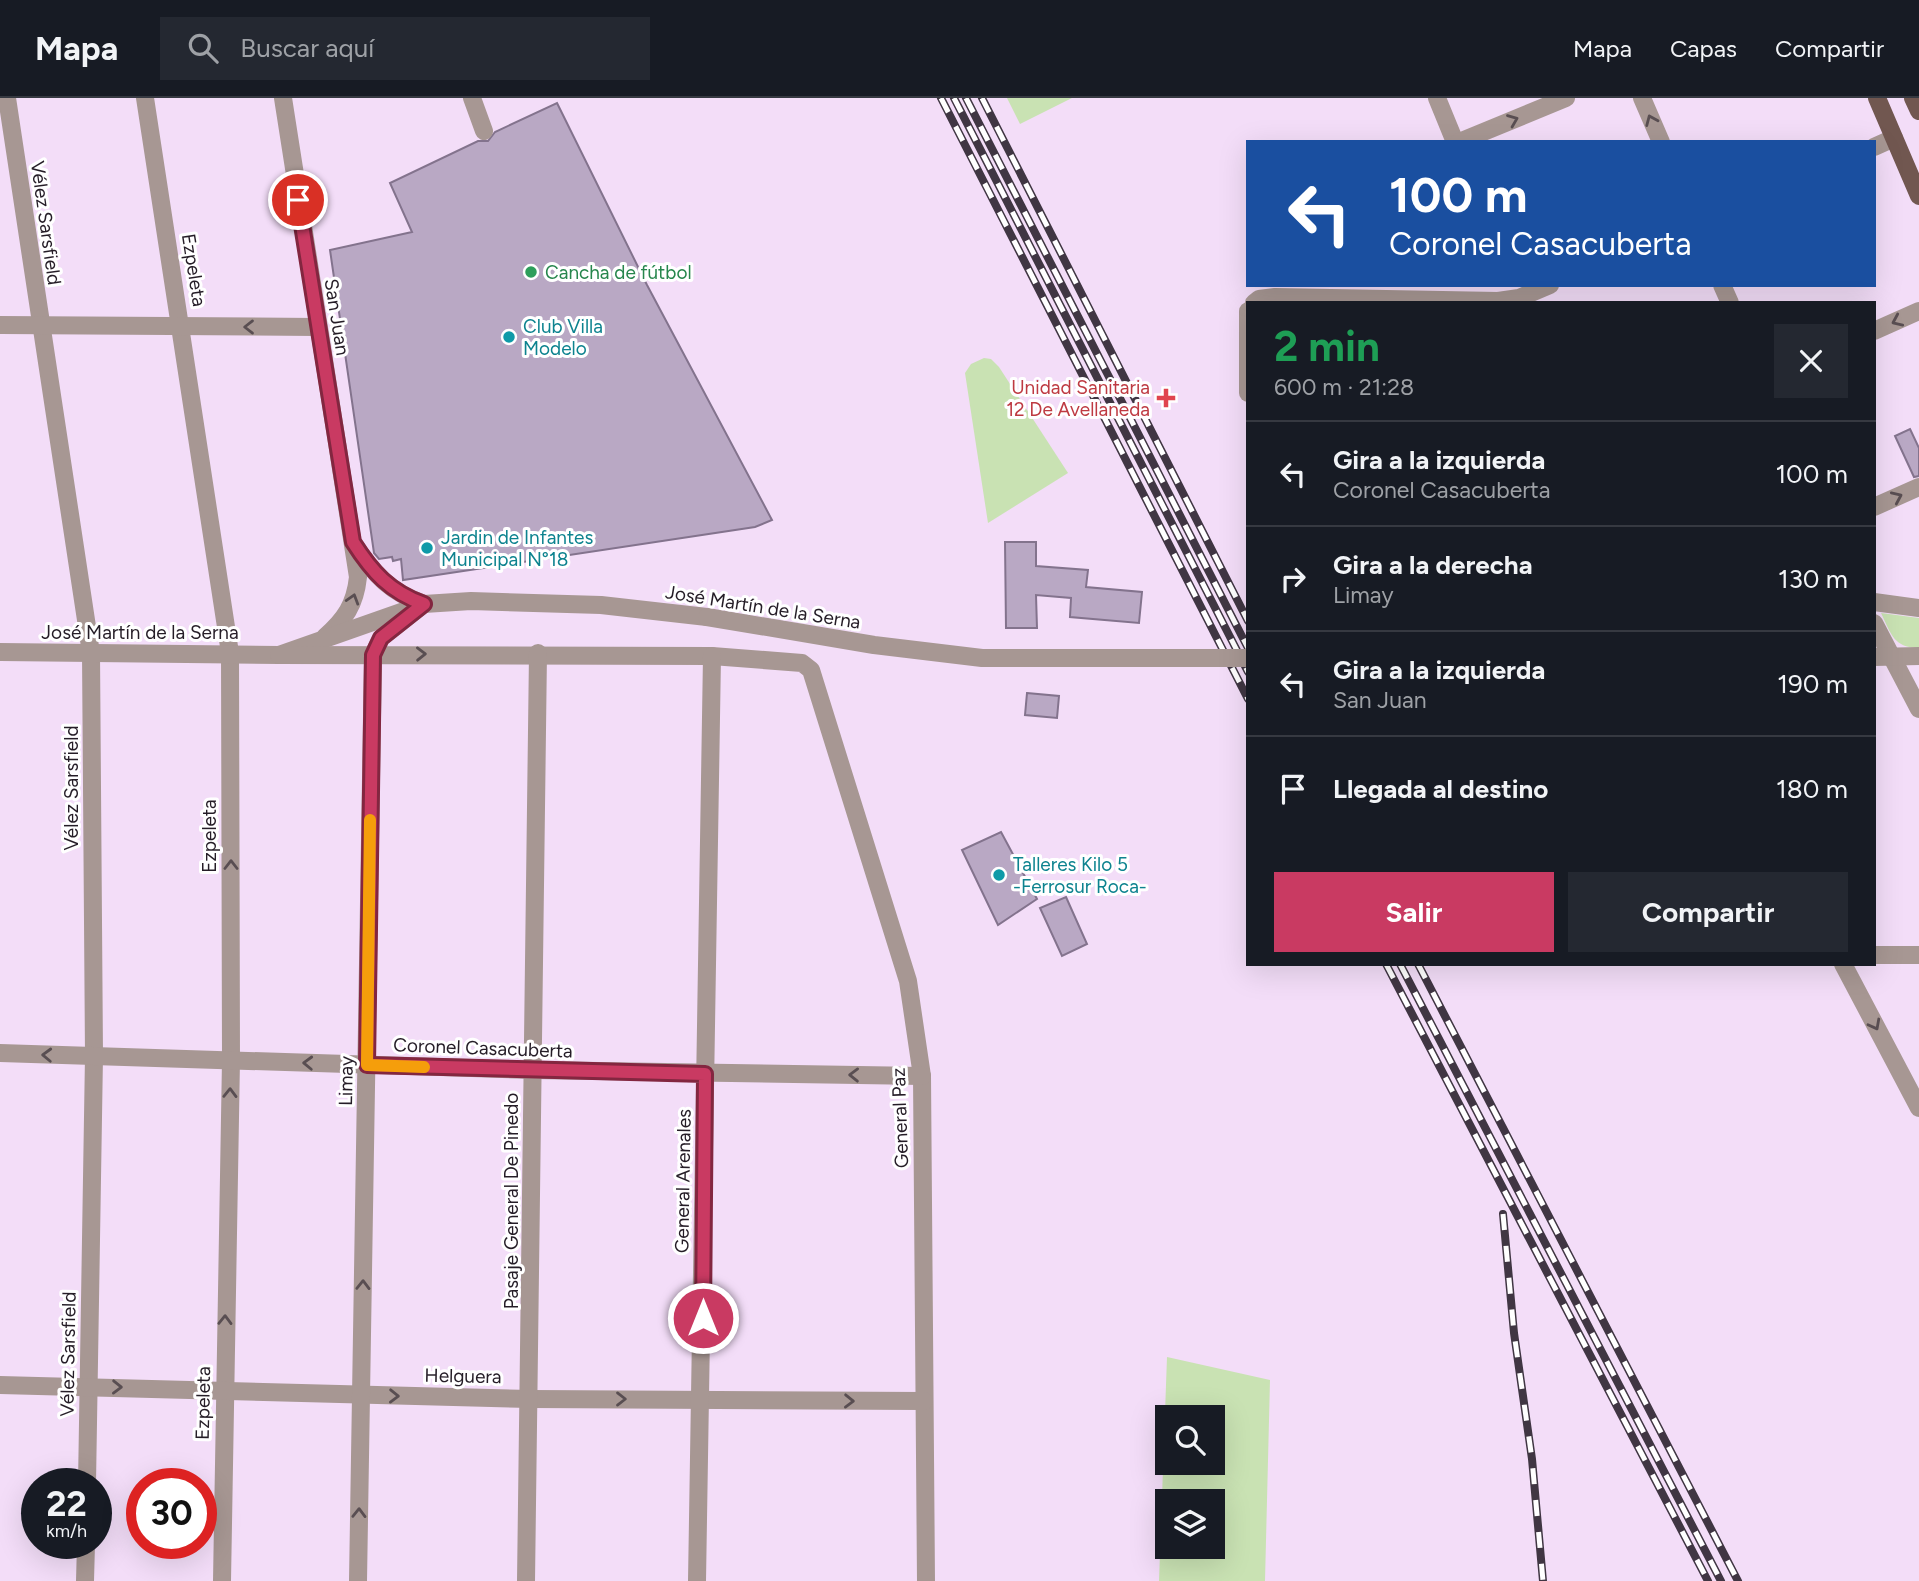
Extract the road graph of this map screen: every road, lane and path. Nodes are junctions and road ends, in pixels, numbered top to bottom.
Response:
1 (7, 98) edge
2 (145, 98) edge
3 (283, 98) edge
4 (472, 98) edge
5 (1437, 98) edge
6 (1566, 98) edge
7 (1642, 98) edge
8 (1877, 98) edge
9 (1913, 98) edge
10 (1919, 111) edge
11 (484, 131) dead end
12 (1894, 138) junction
13 (1456, 140) edge
14 (1462, 140) edge
15 (1660, 140) edge
16 (1876, 146) edge
17 (1919, 196) edge
18 (1544, 287) edge
19 (1518, 295) edge
20 (1498, 301) edge
21 (1919, 311) edge
22 (0, 325) edge
23 (40, 325) junction
24 (317, 327) junction
25 (181, 328) junction
26 (1876, 330) edge
27 (1919, 487) edge
28 (1876, 506) edge
29 (353, 542) junction
30 (1876, 602) edge
31 (424, 604) junction
32 (1919, 608) edge
33 (1876, 631) edge
34 (318, 644) junction
35 (0, 652) edge
36 (91, 653) junction
37 (230, 653) junction
38 (538, 653) junction
39 (279, 655) junction
40 (373, 655) junction
41 (712, 656) junction
42 (1919, 656) edge
43 (1883, 657) edge
44 (1246, 658) edge
45 (811, 670) joint
46 (1919, 709) edge
47 (1876, 955) edge
48 (1919, 955) edge
49 (1844, 966) edge
50 (0, 1053) edge
51 (94, 1056) junction
52 (231, 1060) junction
53 (367, 1065) junction
54 (533, 1070) junction
55 (705, 1074) junction
56 (922, 1076) junction
57 (1919, 1108) edge
58 (0, 1385) edge
59 (88, 1387) junction
60 (224, 1388) junction
61 (362, 1395) junction
62 (531, 1399) junction
63 (702, 1399) junction
64 (924, 1401) junction
65 (87, 1468) edge
66 (86, 1559) edge
67 (85, 1581) edge
68 (222, 1581) edge
69 (358, 1581) edge
70 (526, 1581) edge
71 (697, 1581) edge
72 (926, 1581) edge

1 - 23 street, Vélez Sarsfield
2 - 25 street, Ezpeleta
3 - 24 street, San Juan
4 - 11 street
5 - 13 street
14 -> 6 street
15 -> 7 street
8 - 12 main road
9 - 10 main road
12 - 16 street
12 - 17 main road
18 - 19 street
19 - 20 street
21 -> 26 street
22 - 23 street
23 - 25 street
23 - 36 street, Vélez Sarsfield
24 -> 25 street
24 - 29 street, San Juan
25 - 37 street, Ezpeleta
28 -> 27 street
29 - 31 street, San Juan
34 -> 29 street, San Juan
30 - 32 street
31 - 34 street, José Martín de la Serna
31 - 40 street
31 - 44 street, José Martín de la Serna, bridge
33 - 43 street
34 - 39 street, José Martín de la Serna
35 - 36 street, José Martín de la Serna
36 - 37 street, José Martín de la Serna
36 - 51 street, Vélez Sarsfield
37 - 39 street, José Martín de la Serna
52 -> 37 street, Ezpeleta
40 -> 38 street, José Martín de la Serna
38 - 41 street, José Martín de la Serna
38 - 54 street, Pasaje General De Pinedo
39 - 40 street, José Martín de la Serna
40 - 53 street, Limay
41 - 45 street, José Martín de la Serna
41 - 55 street, General Arenales
42 - 43 street
43 - 46 street
45 - 56 street, General Paz
47 - 48 street
49 -> 57 street
51 -> 50 street, Coronel Casacuberta
51 - 52 street, Coronel Casacuberta
51 - 59 street, Vélez Sarsfield
53 -> 52 street, Coronel Casacuberta
60 -> 52 street, Ezpeleta
53 - 54 street, Coronel Casacuberta
61 -> 53 street, Limay
54 - 55 street, Coronel Casacuberta
54 - 62 street, Pasaje General De Pinedo
56 -> 55 street, Coronel Casacuberta
55 - 63 street, General Arenales
56 - 64 street, General Paz
58 - 59 street, Helguera
59 -> 60 street, Helguera
59 - 65 street, Vélez Sarsfield
60 - 61 street, Helguera
60 - 68 street, Ezpeleta
61 -> 62 street, Helguera
69 -> 61 street, Limay
62 -> 63 street, Helguera
62 - 70 street, Pasaje General De Pinedo
63 -> 64 street, Helguera
63 - 71 street, General Arenales
64 - 72 street, General Paz
66 - 67 street

